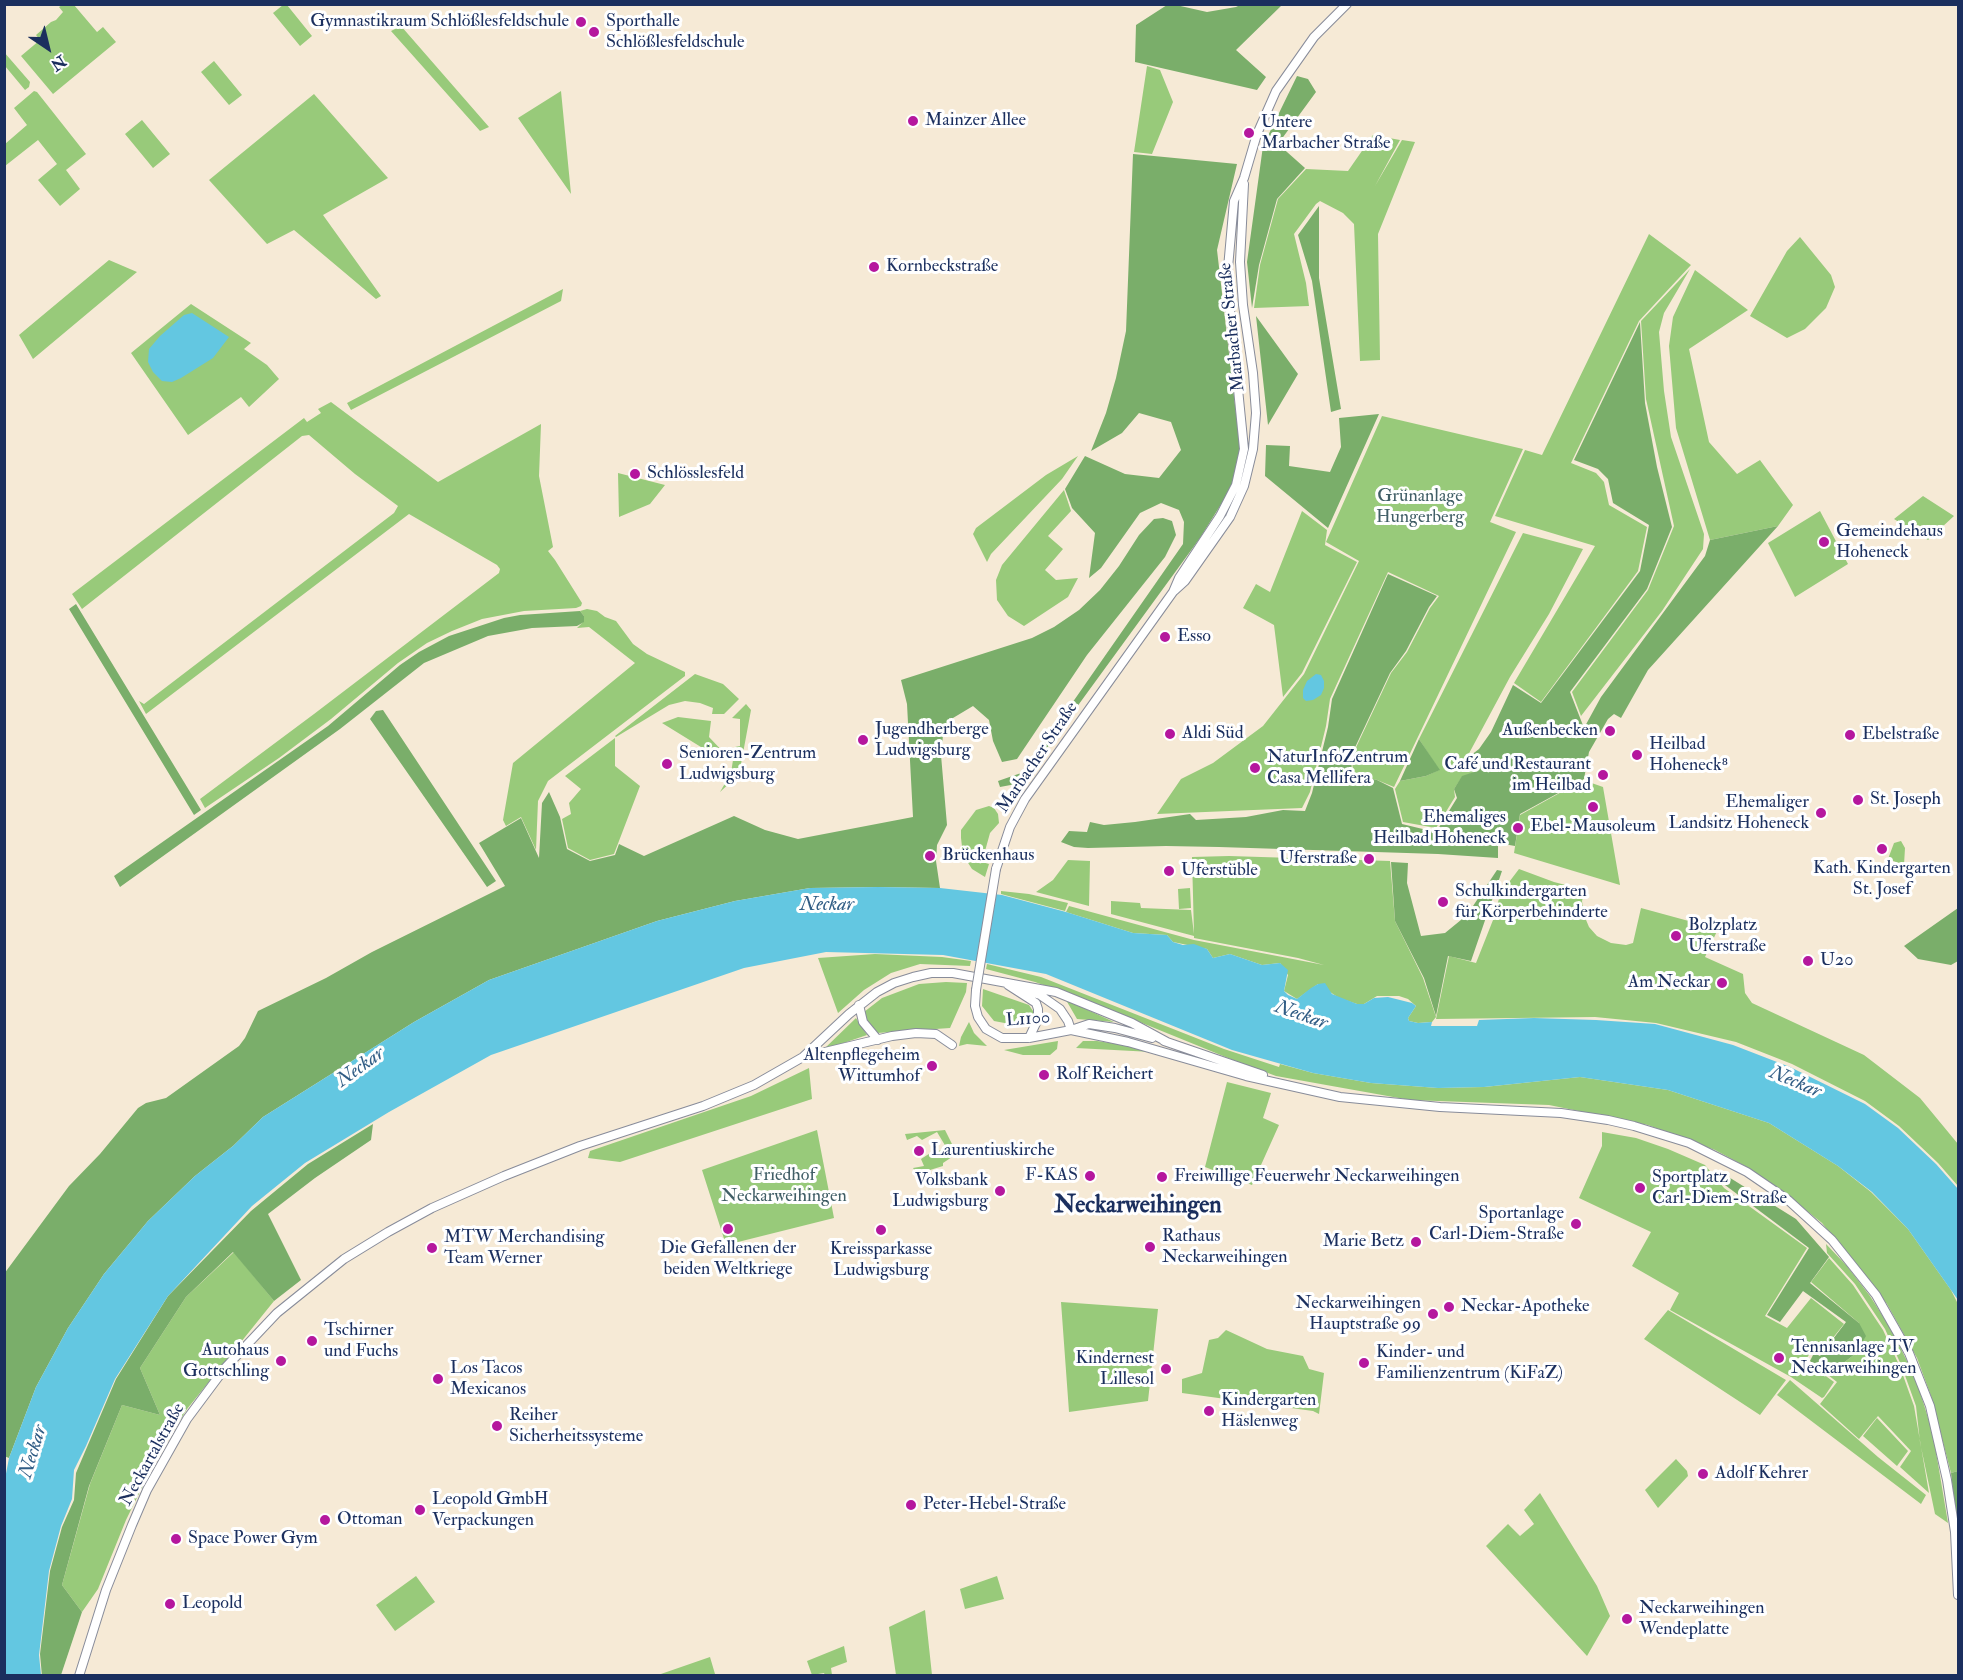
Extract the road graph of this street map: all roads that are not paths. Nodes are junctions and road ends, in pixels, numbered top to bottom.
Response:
1 (1347, 4) edge
2 (1244, 178) junction
3 (1231, 325) junction
4 (1246, 326) junction
5 (1242, 411) junction
6 (1256, 413) junction
7 (1173, 592) junction
8 (1006, 984) junction
9 (975, 1000) joint
10 (859, 1005) junction
11 (1071, 1030) junction
12 (1029, 1038) junction
13 (878, 1040) junction
14 (1167, 1042) junction
15 (951, 1045) dead end
16 (803, 1057) junction
17 (1278, 1082) junction
18 (1959, 1595) edge
19 (79, 1676) edge

1 - 2 main road, Marbacher Straße
2 - 3 main road, Marbacher Straße
2 - 4 main road, Marbacher Straße
3 - 4 main road
3 - 5 main road, Marbacher Straße
4 - 6 main road, Marbacher Straße
5 - 6 main road
5 - 7 main road, Marbacher Straße
6 - 7 main road, Marbacher Straße
7 - 9 main road, Marbacher Straße, bridge
8 - 10 main road
8 - 11 main road
8 - 12 main road
8 - 14 main road
9 - 12 main road, L1100
10 - 13 main road
10 - 16 main road
11 - 12 main road, L1100
11 - 14 main road, L1100
11 - 17 main road
13 - 15 main road
13 - 16 main road
14 - 17 main road
16 - 19 main road, Neckartalstraße
17 - 18 main road

